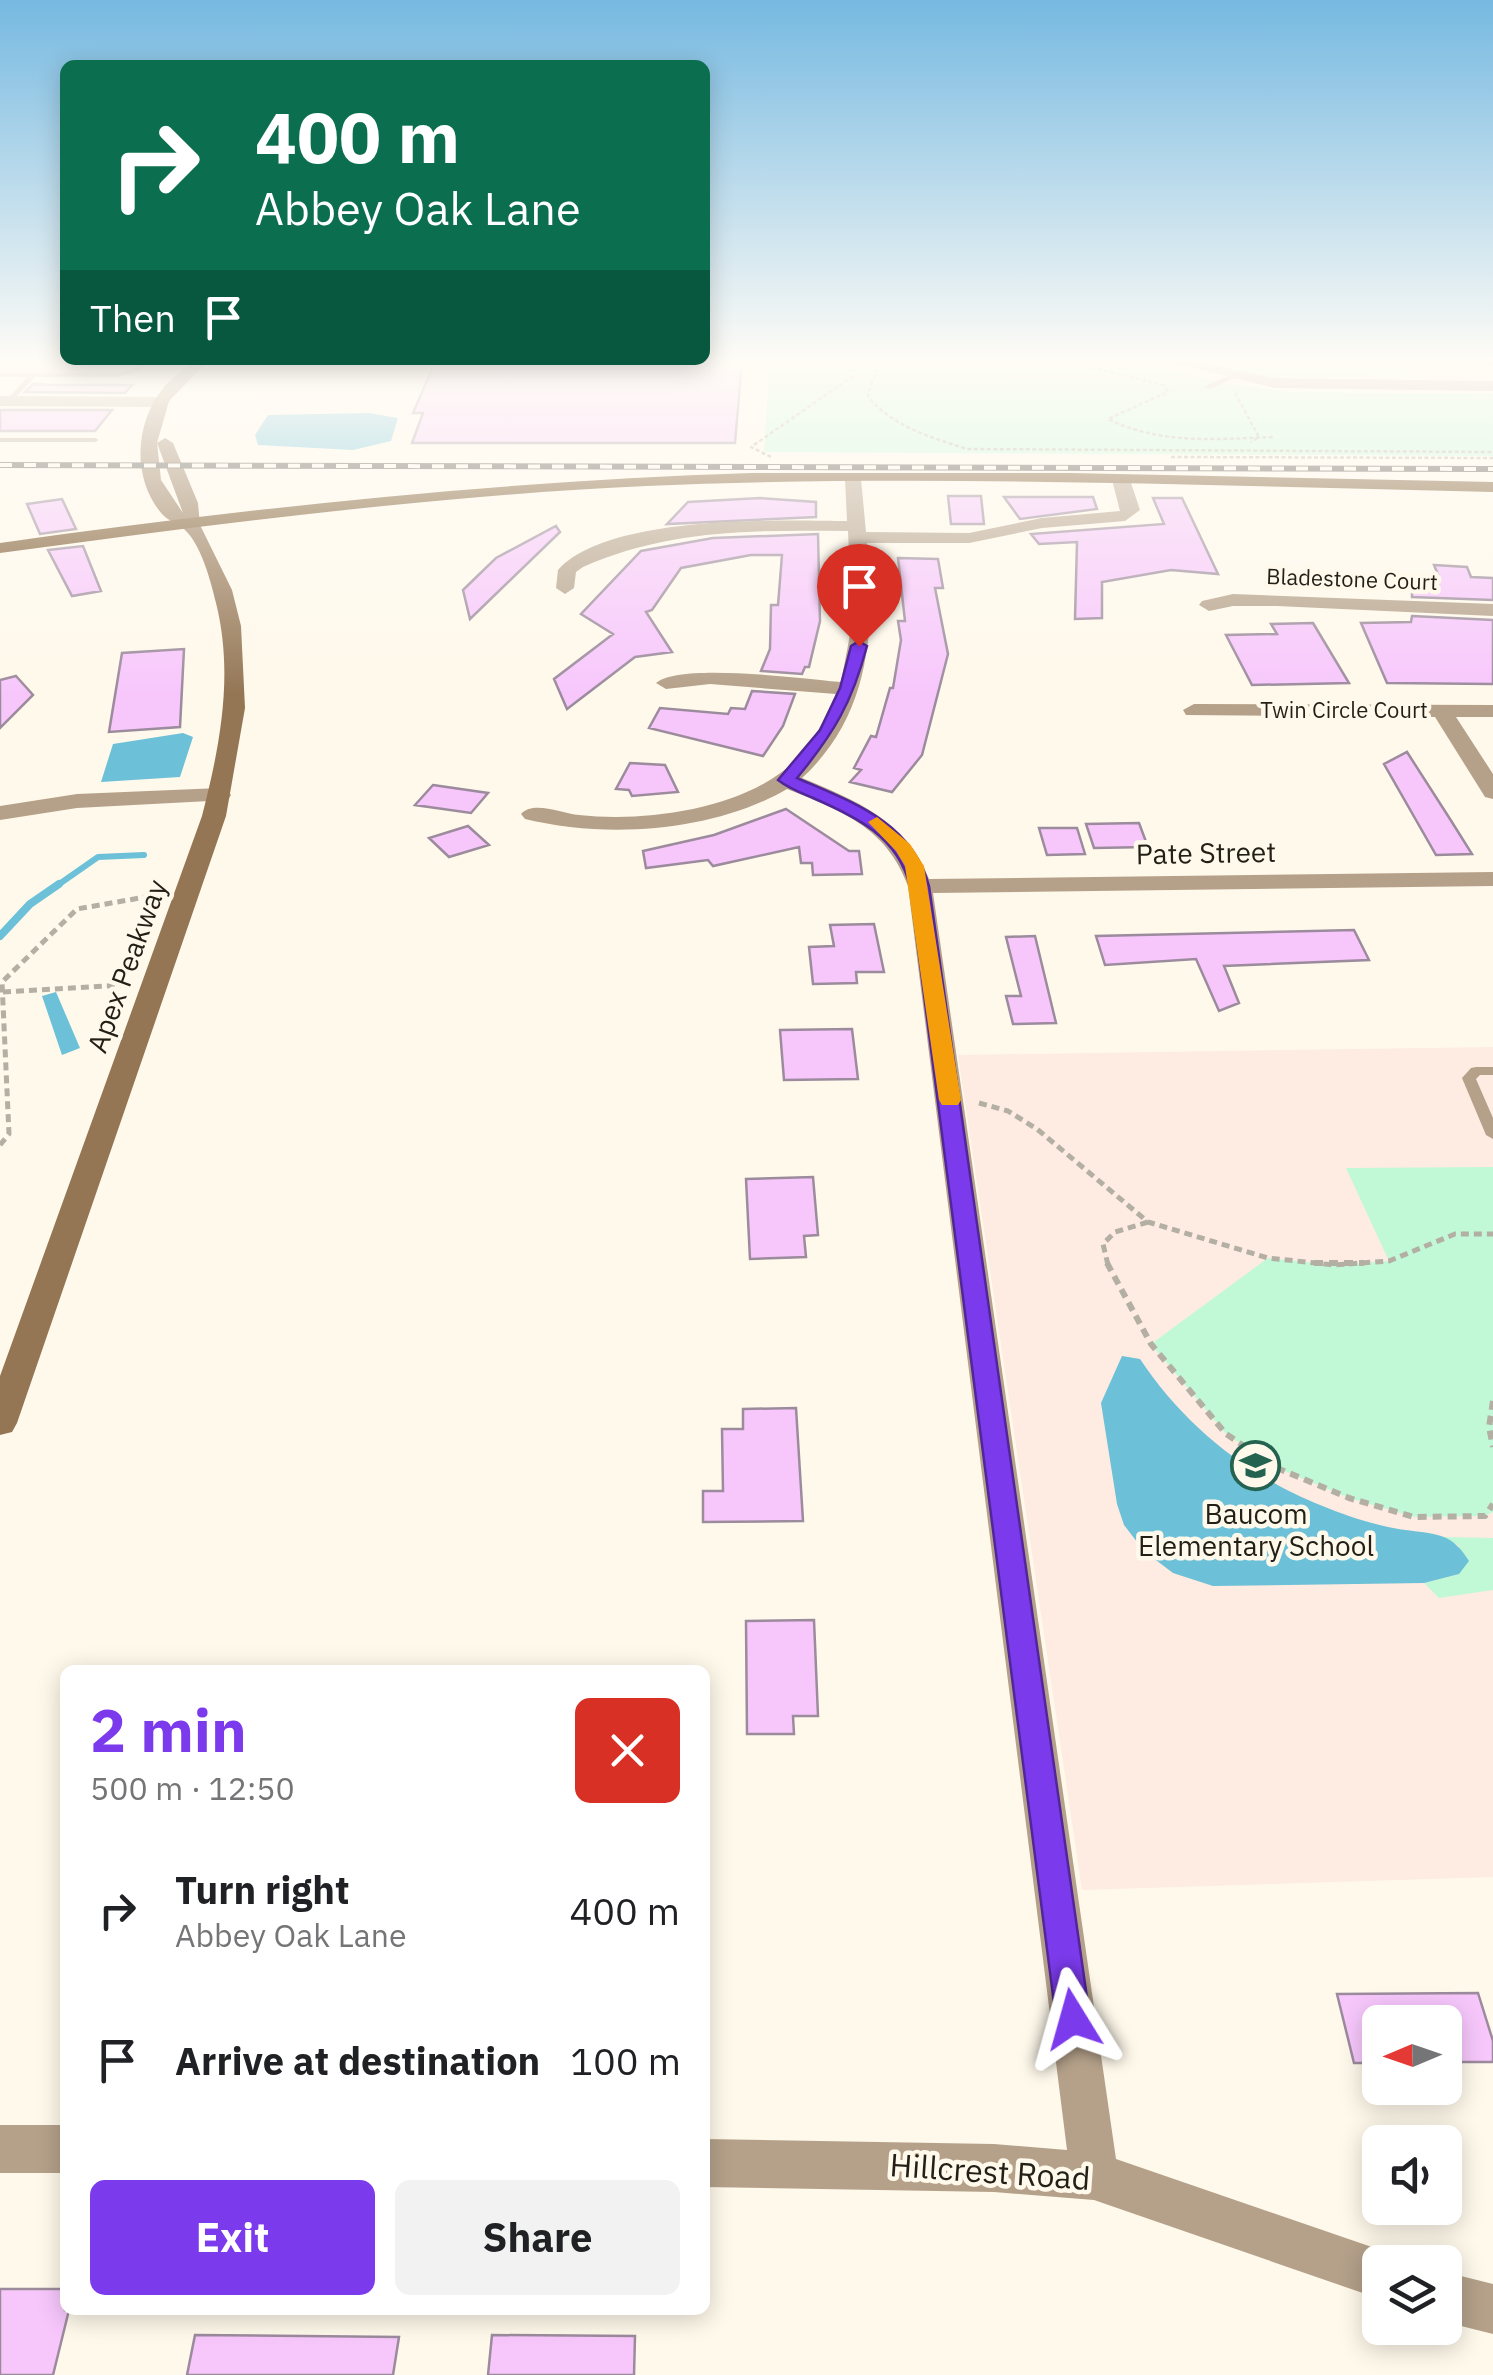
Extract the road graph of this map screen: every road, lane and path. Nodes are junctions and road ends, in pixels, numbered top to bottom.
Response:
1 (151, 472) edge
2 (173, 472) edge
3 (853, 479) junction
4 (1121, 480) junction
5 (1493, 487) edge
6 (192, 524) junction
7 (855, 532) junction
8 (0, 548) edge
9 (565, 588) dead end
10 (1209, 605) dead end
11 (1493, 610) edge
12 (666, 683) dead end
13 (848, 688) junction
14 (1194, 710) dead end
15 (1440, 710) junction
16 (1493, 711) edge
17 (786, 780) junction
18 (1493, 792) edge
19 (220, 795) junction
20 (0, 813) edge
21 (533, 814) dead end
22 (1493, 880) edge
23 (920, 886) junction
24 (161, 894) dead end
25 (127, 985) dead end
26 (3, 992) junction
27 (1493, 1071) edge
28 (978, 1103) dead end
29 (1493, 1134) edge
30 (0, 1146) edge
31 (1148, 1222) junction
32 (1493, 1234) edge
33 (1493, 1402) edge
34 (0, 1423) edge
35 (1493, 1447) edge
36 (1493, 1504) edge
37 (1490, 1512) edge
38 (0, 2149) edge
39 (60, 2149) edge
40 (710, 2163) edge
41 (1094, 2176) junction
42 (1362, 2268) edge
43 (1462, 2301) edge
44 (1493, 2310) edge

1 - 6 main road, Apex Peakway
2 - 6 main road, Apex Peakway
3 - 4 main road
3 - 6 main road
3 - 7 street
4 - 5 main road
4 - 7 street
6 - 8 main road
6 - 19 main road, Apex Peakway
7 - 9 street
7 - 13 street
10 - 11 street, Bladestone Court
12 - 13 street
13 - 17 street
14 - 15 street, Twin Circle Court
15 - 16 street, Twin Circle Court
15 - 18 street
17 - 21 street
17 - 23 street
19 - 20 street
19 - 34 main road, Apex Peakway
22 - 23 street, Pate Street
23 - 41 street
24 - 26 path
25 - 26 path
26 - 30 path
27 - 29 lane
28 - 31 path
31 - 32 path
31 - 37 path
33 - 35 path
36 - 37 path
38 - 39 street
40 - 41 street, Hillcrest Road
41 - 42 street, Hillcrest Road
43 - 44 street

